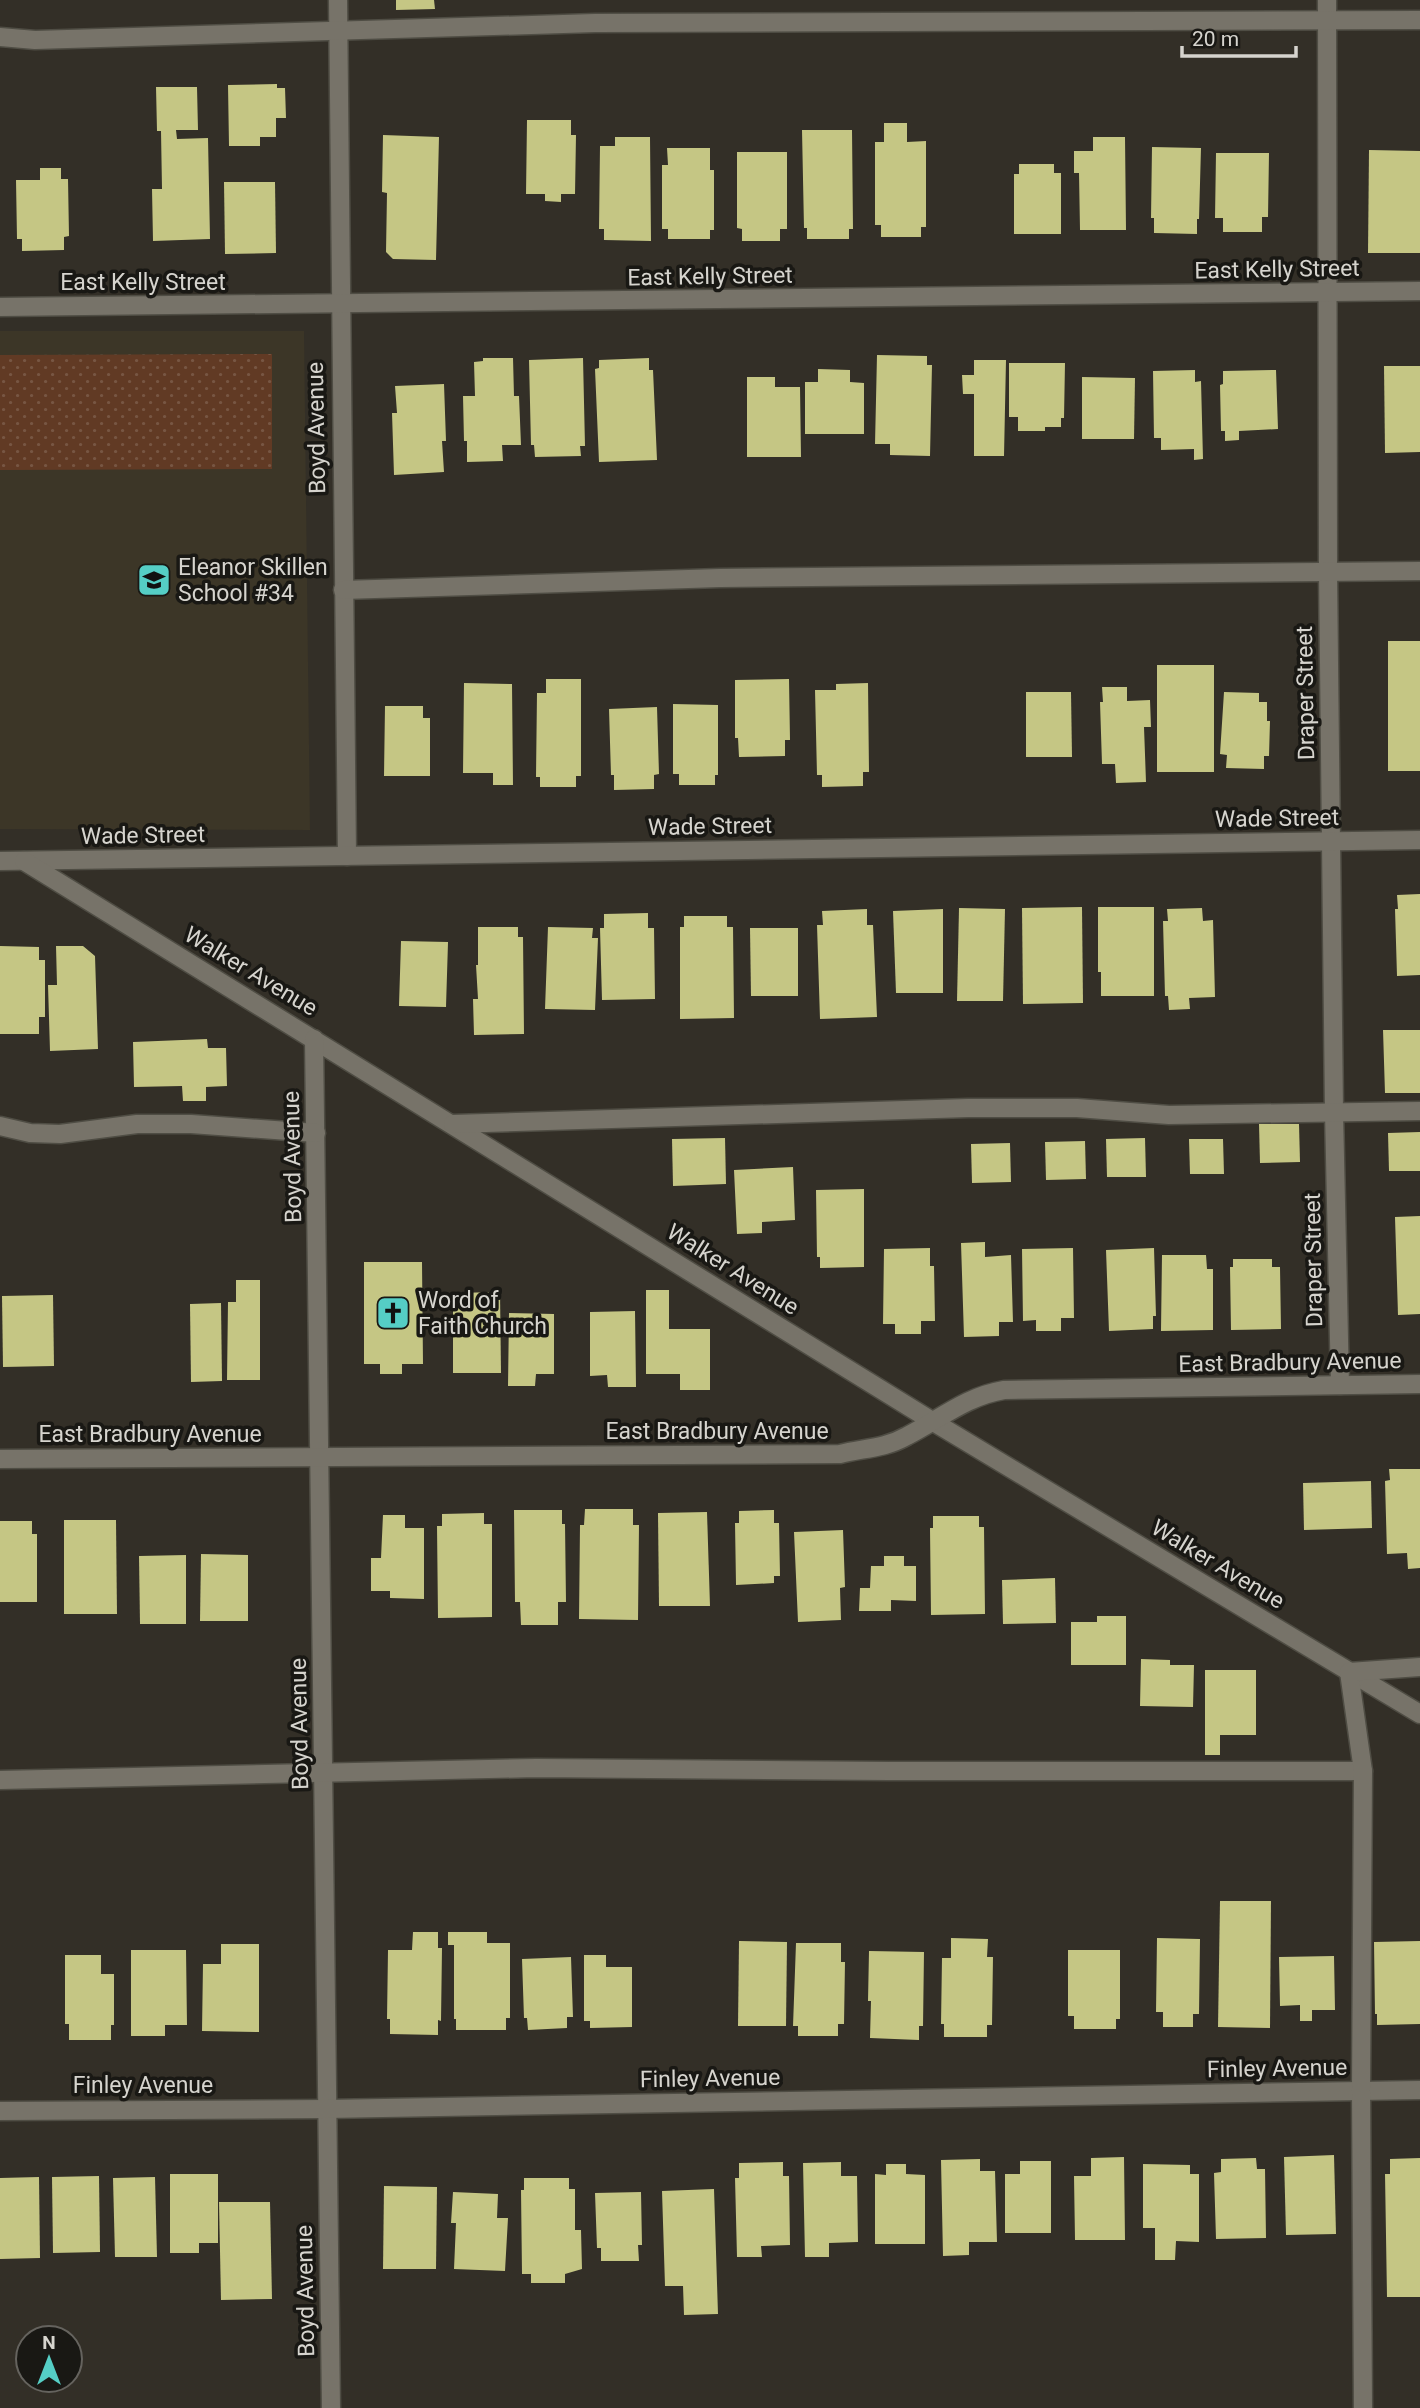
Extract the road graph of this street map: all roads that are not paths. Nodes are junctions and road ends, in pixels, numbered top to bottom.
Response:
1 (338, 0) edge
2 (1327, 0) edge
3 (1420, 20) edge
4 (1328, 21) junction
5 (338, 32) junction
6 (0, 37) edge
7 (1420, 291) edge
8 (1327, 293) junction
9 (339, 305) junction
10 (0, 307) edge
11 (1420, 571) edge
12 (1328, 572) junction
13 (343, 590) junction
14 (1420, 840) edge
15 (1332, 842) junction
16 (346, 856) junction
17 (0, 861) edge
18 (24, 861) junction
19 (314, 1039) junction
20 (1420, 1111) edge
21 (1334, 1112) junction
22 (453, 1124) junction
23 (0, 1125) edge
24 (316, 1133) junction
25 (1420, 1384) edge
26 (1340, 1385) junction
27 (932, 1421) junction
28 (321, 1458) junction
29 (0, 1459) edge
30 (1420, 1667) edge
31 (1349, 1671) junction
32 (1420, 1714) edge
33 (1363, 1771) junction
34 (324, 1773) junction
35 (0, 1780) edge
36 (1420, 2090) edge
37 (1361, 2091) junction
38 (327, 2109) junction
39 (0, 2110) edge
40 (331, 2408) edge
41 (1363, 2408) edge

1 - 5 street, Boyd Avenue
2 - 4 street, Draper Street
3 - 4 street
4 - 5 street
4 - 8 street, Draper Street
5 - 6 street
5 - 9 street, Boyd Avenue
7 - 8 street, East Kelly Street
8 - 9 street, East Kelly Street
8 - 12 street, Draper Street
9 - 10 street, East Kelly Street
9 - 13 street, Boyd Avenue
11 - 12 street
12 - 13 street
12 - 15 street, Draper Street
13 - 16 street, Boyd Avenue
14 - 15 street, Wade Street
15 - 16 street, Wade Street
15 - 21 street, Draper Street
16 - 18 street, Wade Street
17 - 18 street, Wade Street
18 - 19 street, Walker Avenue
19 - 22 street, Walker Avenue
19 - 24 street, Boyd Avenue
20 - 21 street
21 - 22 street
21 - 26 street, Draper Street
22 - 27 street, Walker Avenue
23 - 24 street
24 - 28 street, Boyd Avenue
25 - 26 street, East Bradbury Avenue
26 - 27 street, East Bradbury Avenue
27 - 28 street, East Bradbury Avenue
27 - 31 street, Walker Avenue
28 - 29 street, East Bradbury Avenue
28 - 34 street, Boyd Avenue
30 - 31 street
31 - 32 street, Walker Avenue
31 - 33 street
33 - 34 street
33 - 37 street
34 - 35 street
34 - 38 street, Boyd Avenue
36 - 37 street, Finley Avenue
37 - 38 street, Finley Avenue
37 - 41 street
38 - 39 street, Finley Avenue
38 - 40 street, Boyd Avenue

